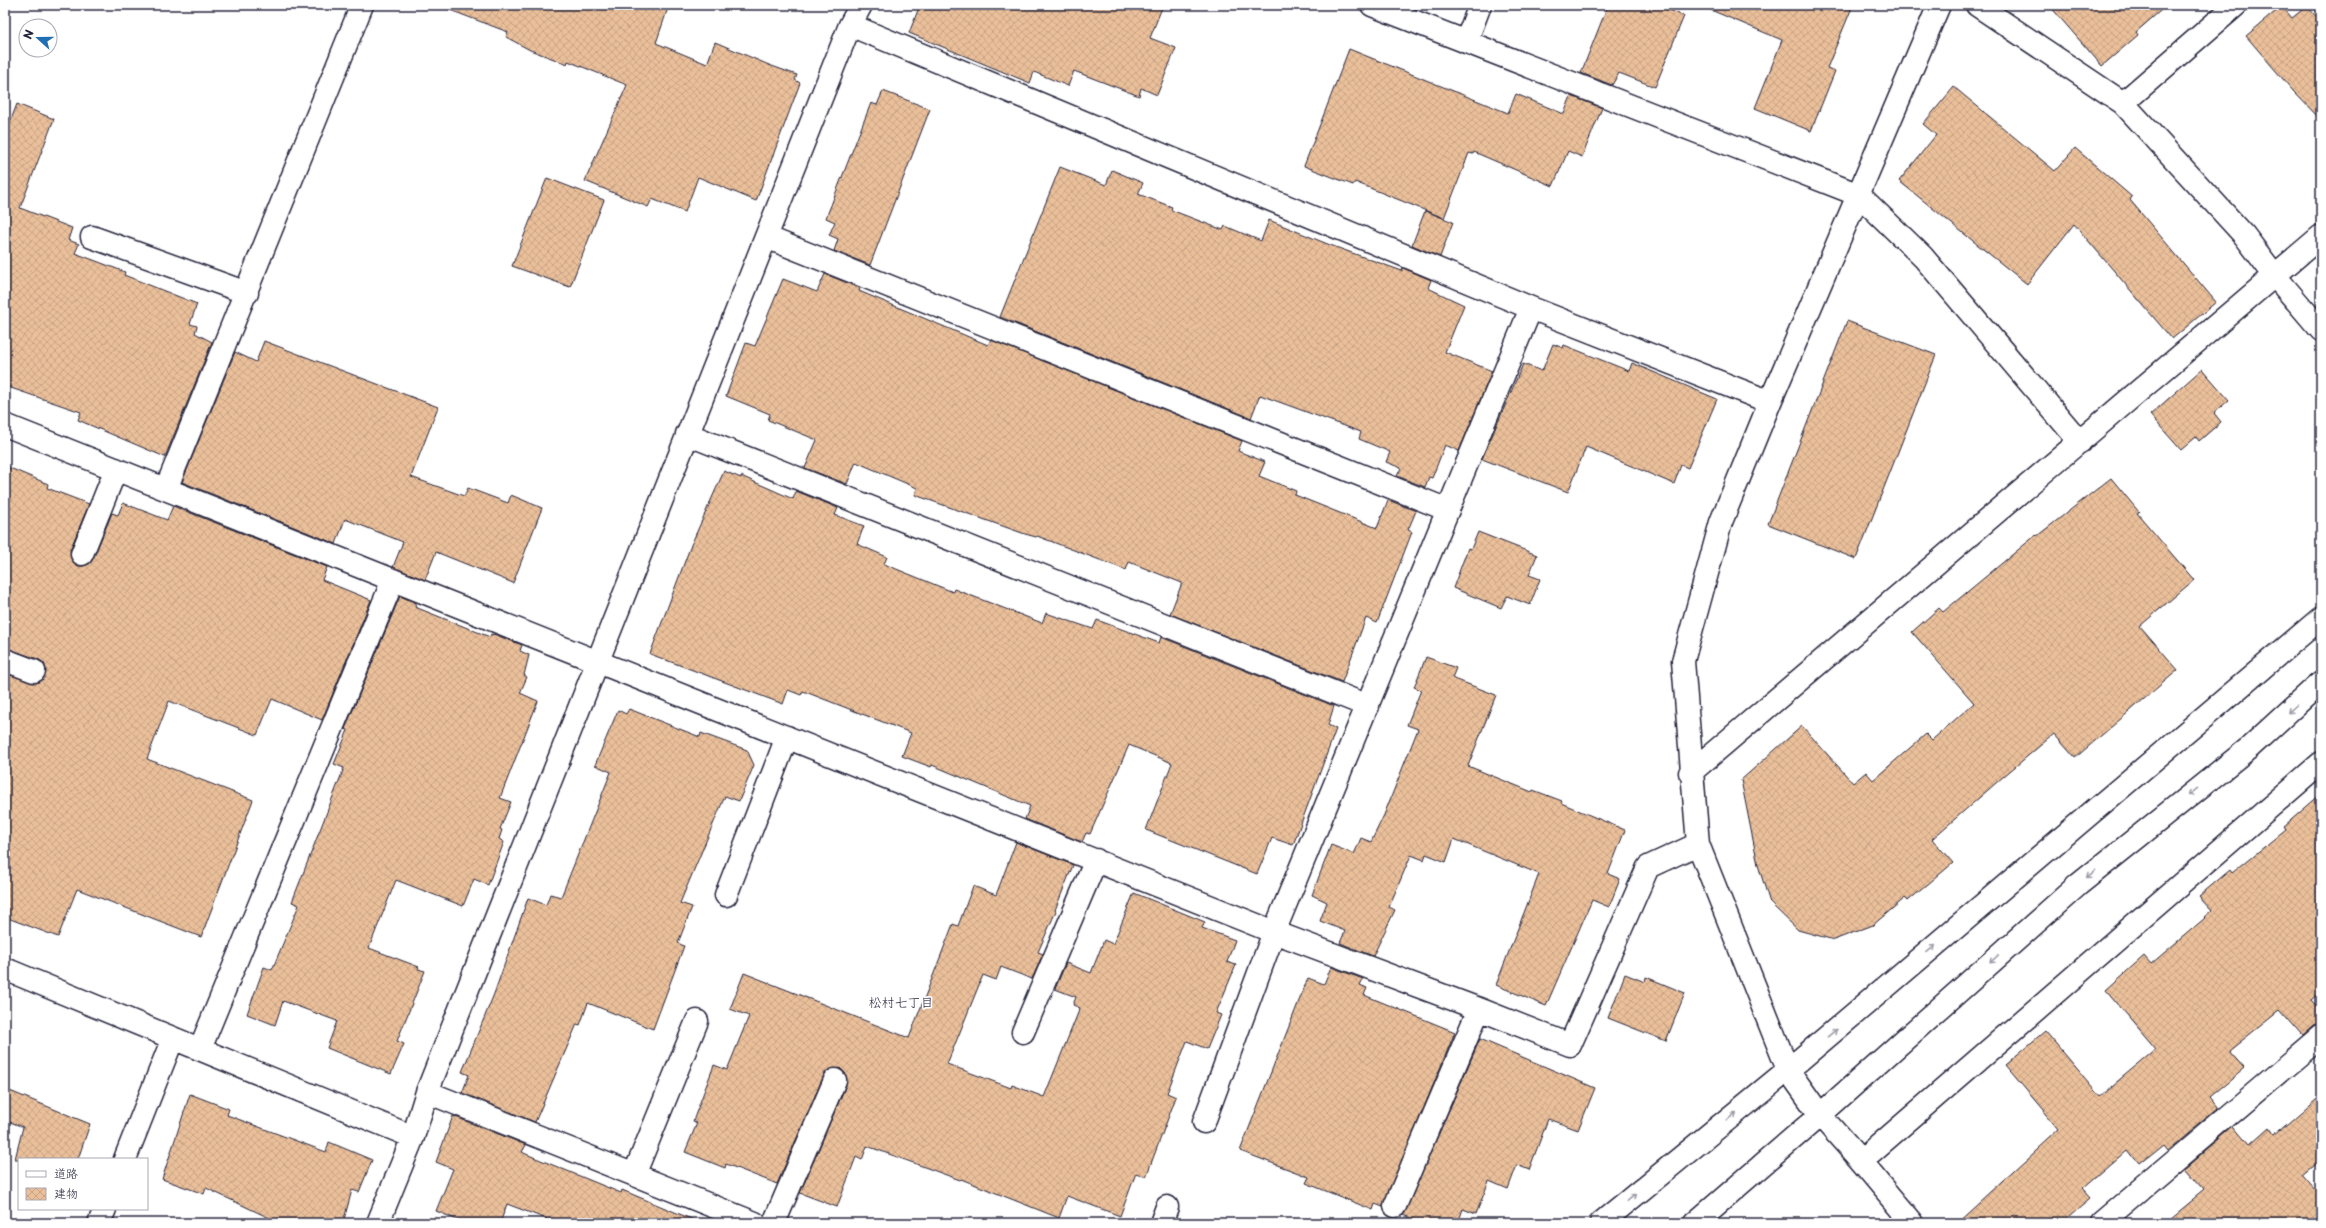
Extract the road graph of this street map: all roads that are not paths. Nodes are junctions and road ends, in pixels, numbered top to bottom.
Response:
1 (362, 5) edge
2 (862, 5) edge
3 (1372, 5) edge
4 (1480, 5) edge
5 (1939, 5) edge
6 (1977, 5) edge
7 (2236, 5) edge
8 (850, 25) junction
9 (1466, 42) junction
10 (2123, 103) junction
11 (1859, 195) junction
12 (2321, 236) edge
13 (92, 237) dead end
14 (766, 237) junction
15 (2275, 276) junction
16 (247, 293) junction
17 (1531, 308) junction
18 (2321, 330) edge
19 (1770, 402) junction
20 (5, 425) edge
21 (687, 434) junction
22 (2080, 442) junction
23 (116, 469) junction
24 (166, 489) junction
25 (1448, 510) junction
26 (82, 554) dead end
27 (393, 580) junction
28 (2321, 618) edge
29 (5, 660) edge
30 (597, 661) junction
31 (34, 671) dead end
32 (2321, 682) edge
33 (1368, 706) junction
34 (787, 737) junction
35 (2321, 763) edge
36 (1690, 773) junction
37 (1698, 844) junction
38 (1096, 860) junction
39 (726, 895) dead end
40 (1274, 932) junction
41 (5, 969) edge
42 (1479, 1009) junction
43 (697, 1021) dead end
44 (1023, 1032) dead end
45 (2321, 1037) edge
46 (173, 1038) junction
47 (200, 1049) junction
48 (1788, 1070) junction
49 (835, 1080) dead end
50 (427, 1092) junction
51 (1820, 1115) junction
52 (1204, 1122) dead end
53 (413, 1137) junction
54 (124, 1158) edge
55 (1861, 1161) junction
56 (634, 1175) junction
57 (1396, 1206) dead end
58 (105, 1210) edge
59 (715, 1216) edge
60 (99, 1223) edge
61 (378, 1223) edge
62 (754, 1223) edge
63 (774, 1223) edge
64 (1601, 1223) edge
65 (1695, 1223) edge
66 (1913, 1223) edge
67 (2102, 1223) edge

1 - 16 street
2 - 8 street
3 - 9 street
4 - 9 street
5 - 11 street
6 - 10 street
7 - 10 street
8 - 14 street
8 - 17 street
9 - 11 street
10 - 15 street
11 - 19 street
11 - 22 street
12 - 15 street
13 - 16 street
14 - 21 street
14 - 25 street
15 - 18 street
15 - 22 street
16 - 24 street
17 - 19 street
17 - 25 street
19 - 36 street
20 - 23 street
21 - 30 street
21 - 33 street
22 - 36 street
23 - 24 street
23 - 26 street
24 - 27 street
25 - 33 street
27 - 30 street
27 - 47 street
48 -> 28 street
29 - 31 street
30 - 34 street
30 - 50 street
32 -> 51 street
33 - 40 street
34 - 38 street
34 - 39 street
35 - 55 street
36 - 37 street
37 - 42 street
37 - 48 street
38 - 40 street
38 - 44 street
40 - 42 street
40 - 52 street
41 - 46 street
42 - 57 street
43 - 56 street
45 - 67 street
46 - 47 street
46 - 54 street
47 - 53 street
48 - 51 street
64 -> 48 street
49 - 63 street
50 - 53 street
50 - 56 street
51 - 55 street
51 - 65 street
53 - 61 street
55 - 66 street
56 - 59 street
58 - 60 street
59 - 62 street

